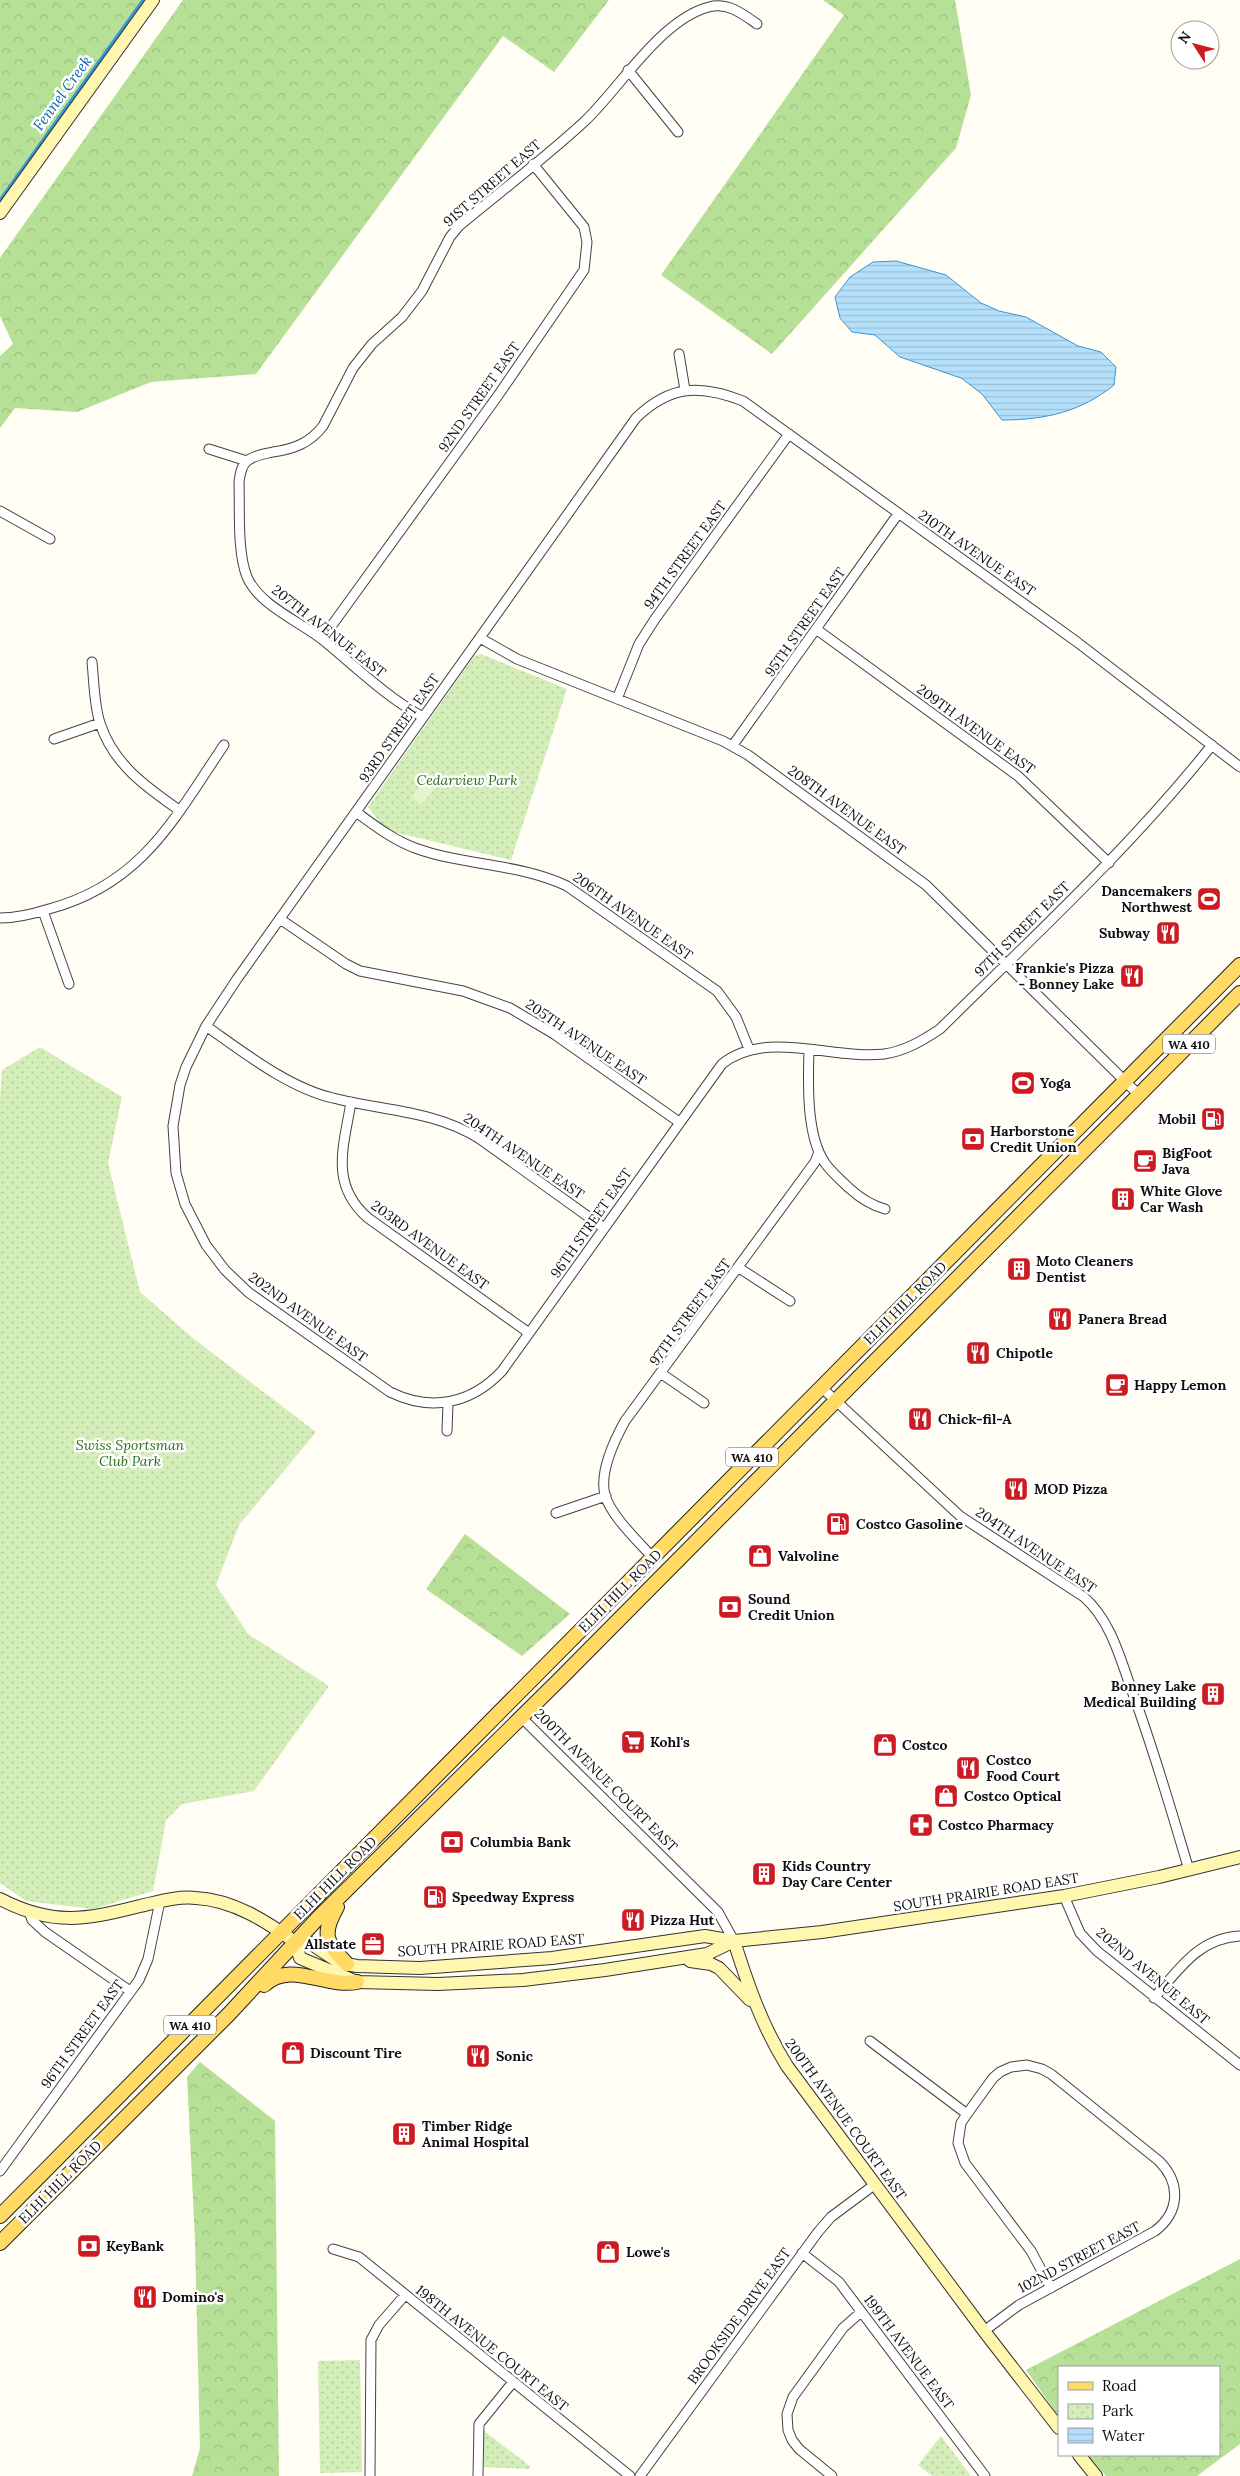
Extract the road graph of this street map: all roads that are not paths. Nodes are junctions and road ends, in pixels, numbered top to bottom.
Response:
1 (153, 0) edge
2 (757, 24) dead end
3 (628, 70) junction
4 (678, 132) dead end
5 (533, 164) junction
6 (0, 213) edge
7 (679, 354) dead end
8 (685, 390) junction
9 (789, 434) junction
10 (209, 449) dead end
11 (247, 461) junction
12 (0, 511) edge
13 (898, 514) junction
14 (50, 539) dead end
15 (816, 629) junction
16 (480, 638) junction
17 (322, 639) junction
18 (92, 662) dead end
19 (617, 699) junction
20 (423, 717) junction
21 (100, 723) junction
22 (54, 738) dead end
23 (224, 745) dead end
24 (733, 745) junction
25 (1212, 745) junction
26 (1240, 767) edge
27 (180, 810) junction
28 (356, 812) junction
29 (1109, 863) junction
30 (43, 911) junction
31 (0, 918) edge
32 (280, 919) junction
33 (1006, 964) junction
34 (1240, 965) edge
35 (69, 984) dead end
36 (1240, 993) edge
37 (206, 1026) junction
38 (749, 1049) junction
39 (809, 1050) junction
40 (1124, 1081) junction
41 (1138, 1094) junction
42 (351, 1102) junction
43 (679, 1122) junction
44 (173, 1149) joint
45 (819, 1152) junction
46 (884, 1209) dead end
47 (604, 1228) junction
48 (739, 1268) junction
49 (790, 1301) dead end
50 (529, 1333) junction
51 (662, 1374) junction
52 (821, 1387) junction
53 (836, 1400) junction
54 (448, 1403) junction
55 (704, 1403) dead end
56 (447, 1431) dead end
57 (606, 1496) junction
58 (556, 1514) dead end
59 (653, 1558) junction
60 (521, 1717) junction
61 (1240, 1857) edge
62 (370, 1868) junction
63 (1189, 1870) junction
64 (1064, 1896) junction
65 (0, 1899) edge
66 (160, 1901) junction
67 (30, 1914) junction
68 (281, 1932) junction
69 (1240, 1936) edge
70 (734, 1941) junction
71 (295, 1942) junction
72 (678, 1959) junction
73 (347, 1964) junction
74 (357, 1982) junction
75 (130, 1991) junction
76 (1154, 1998) junction
77 (757, 2008) junction
78 (229, 2014) junction
79 (870, 2041) dead end
80 (1240, 2065) edge
81 (967, 2114) junction
82 (0, 2171) edge
83 (874, 2185) junction
84 (0, 2216) edge
85 (0, 2243) edge
86 (333, 2249) dead end
87 (802, 2253) junction
88 (1051, 2288) junction
89 (405, 2295) junction
90 (861, 2312) junction
91 (984, 2331) junction
92 (513, 2382) junction
93 (1058, 2427) edge
94 (1080, 2456) edge
95 (370, 2476) edge
96 (478, 2476) edge
97 (630, 2476) edge
98 (640, 2476) edge
99 (832, 2476) edge
100 (985, 2476) edge
101 (1096, 2476) edge

1 - 6 main road
2 - 3 street, 91ST STREET EAST
3 - 4 street
3 - 5 street, 91ST STREET EAST
5 - 11 street, 91ST STREET EAST
5 - 17 street, 92ND STREET EAST
7 - 8 street
8 - 9 street, 210TH AVENUE EAST
8 - 16 street, 93RD STREET EAST
9 - 13 street, 210TH AVENUE EAST
9 - 19 street, 94TH STREET EAST
10 - 11 street
11 - 17 street, 207TH AVENUE EAST
12 - 14 street
13 - 15 street, 95TH STREET EAST
13 - 25 street, 210TH AVENUE EAST
15 - 24 street, 95TH STREET EAST
15 - 29 street, 209TH AVENUE EAST
16 - 19 street, 208TH AVENUE EAST
16 - 20 street, 93RD STREET EAST
17 - 20 street, 207TH AVENUE EAST
18 - 21 street
19 - 24 street, 208TH AVENUE EAST
20 - 28 street, 93RD STREET EAST
21 - 22 street
21 - 27 street
23 - 27 street
24 - 33 street, 208TH AVENUE EAST
25 - 26 street, 210TH AVENUE EAST
25 - 29 street, 97TH STREET EAST
27 - 30 street
28 - 32 street, 93RD STREET EAST
28 - 38 street, 206TH AVENUE EAST
29 - 33 street, 97TH STREET EAST
30 - 31 street
30 - 35 street
32 - 37 street, 93RD STREET EAST
32 - 43 street, 205TH AVENUE EAST
33 - 39 street, 97TH STREET EAST
33 - 40 street, 208TH AVENUE EAST
34 - 40 main road, ELHI HILL ROAD / WA 410
36 - 41 main road, ELHI HILL ROAD / WA 410
37 - 42 street, 204TH AVENUE EAST
37 - 44 street, 93RD STREET EAST
38 - 39 street
38 - 43 street, 96TH STREET EAST
39 - 45 street
40 - 41 street, 208TH AVENUE EAST
40 - 52 main road, ELHI HILL ROAD / WA 410
41 - 53 main road, ELHI HILL ROAD / WA 410
42 - 47 street, 204TH AVENUE EAST
42 - 50 street, 203RD AVENUE EAST
43 - 47 street, 96TH STREET EAST
44 - 54 street, 202ND AVENUE EAST
45 - 46 street
45 - 48 street, 97TH STREET EAST
47 - 50 street, 96TH STREET EAST
48 - 49 street
48 - 51 street, 97TH STREET EAST
50 - 54 street, 96TH STREET EAST
51 - 55 street
51 - 57 street, 97TH STREET EAST
52 - 53 street, 204TH AVENUE EAST
52 - 59 main road, ELHI HILL ROAD / WA 410
53 - 60 main road, ELHI HILL ROAD / WA 410
53 - 63 street, 204TH AVENUE EAST
54 - 56 street
57 - 58 street
57 - 59 street
59 - 68 main road, ELHI HILL ROAD / WA 410
60 - 62 main road, ELHI HILL ROAD / WA 410
60 - 70 street, 200TH AVENUE COURT EAST
61 - 63 main road, SOUTH PRAIRIE ROAD EAST
62 - 71 main road, ELHI HILL ROAD / WA 410
62 - 73 main road
63 - 64 main road, SOUTH PRAIRIE ROAD EAST
64 - 70 main road, SOUTH PRAIRIE ROAD EAST
64 - 76 street, 202ND AVENUE EAST
65 - 67 main road
66 - 67 main road
66 - 68 main road
66 - 75 street, 96TH STREET EAST
67 - 75 street
68 - 71 main road
68 - 84 main road, ELHI HILL ROAD / WA 410
69 - 76 street
70 - 72 main road, SOUTH PRAIRIE ROAD EAST
70 - 73 main road, SOUTH PRAIRIE ROAD EAST
70 - 77 main road, 200TH AVENUE COURT EAST
71 - 73 main road, SOUTH PRAIRIE ROAD EAST
71 - 74 main road, SOUTH PRAIRIE ROAD EAST
71 - 78 main road, ELHI HILL ROAD / WA 410
72 - 74 main road, SOUTH PRAIRIE ROAD EAST
72 - 77 main road
74 - 78 main road
75 - 82 street, 96TH STREET EAST
76 - 80 street, 202ND AVENUE EAST
77 - 83 main road, 200TH AVENUE COURT EAST
78 - 85 main road, ELHI HILL ROAD / WA 410
79 - 81 street
81 - 88 street
81 - 88 street, 102ND STREET EAST
83 - 87 street, BROOKSIDE DRIVE EAST
83 - 91 main road, 200TH AVENUE COURT EAST
86 - 89 street, 198TH AVENUE COURT EAST
87 - 90 street, 199TH AVENUE EAST
87 - 98 street, BROOKSIDE DRIVE EAST
88 - 91 street, 102ND STREET EAST
89 - 92 street, 198TH AVENUE COURT EAST
89 - 95 street
90 - 99 street
90 - 100 street, 199TH AVENUE EAST
91 - 93 main road, 200TH AVENUE COURT EAST
92 - 96 street
92 - 97 street, 198TH AVENUE COURT EAST
94 - 101 main road

